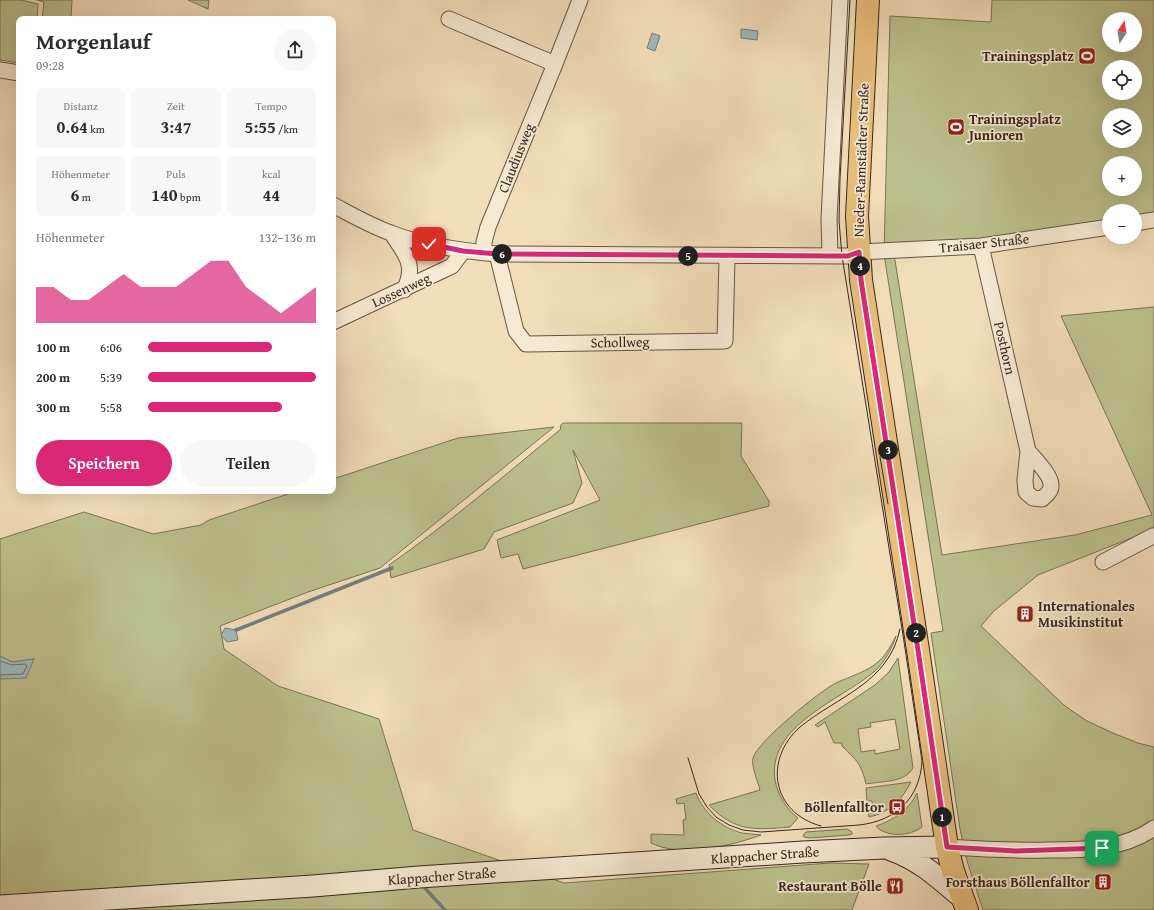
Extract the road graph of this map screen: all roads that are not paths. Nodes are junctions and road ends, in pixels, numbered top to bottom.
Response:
1 (580, 0) edge
2 (840, 0) edge
3 (868, 0) edge
4 (449, 19) dead end
5 (555, 64) junction
6 (0, 70) edge
7 (16, 73) edge
8 (336, 206) edge
9 (1154, 220) edge
10 (1142, 222) edge
11 (1102, 228) edge
12 (392, 234) junction
13 (981, 246) junction
14 (463, 251) junction
15 (859, 252) junction
16 (491, 253) junction
17 (726, 256) junction
18 (830, 256) junction
19 (404, 290) junction
20 (336, 321) edge
21 (1028, 451) dead end
22 (1154, 537) edge
23 (1103, 562) dead end
24 (1154, 828) edge
25 (947, 847) junction
26 (884, 848) junction
27 (964, 903) edge
28 (0, 906) edge

1 - 5 street, Claudiusweg
2 - 18 street, Nieder-Ramstädter Straße
3 - 15 main road, Nieder-Ramstädter Straße
4 - 5 street
5 - 16 street, Claudiusweg
6 - 7 street
8 - 12 street, Traisaer Straße
9 - 10 street
11 - 13 street, Traisaer Straße
12 - 14 street, Traisaer Straße
12 - 19 street
13 - 15 street, Traisaer Straße
13 - 21 street, Posthorn
14 - 16 street, Traisaer Straße
14 - 19 street, Lossenweg
15 - 18 street, Traisaer Straße
15 - 25 main road, Nieder-Ramstädter Straße
16 - 17 street, Traisaer Straße
16 - 17 street, Schollweg
17 - 18 street, Traisaer Straße
19 - 20 street, Lossenweg
22 - 23 street
24 - 25 street
25 - 26 main road, Klappacher Straße
25 - 27 main road, Nieder-Ramstädter Straße
26 - 27 main road, Klappacher Straße
26 - 28 main road, Klappacher Straße

